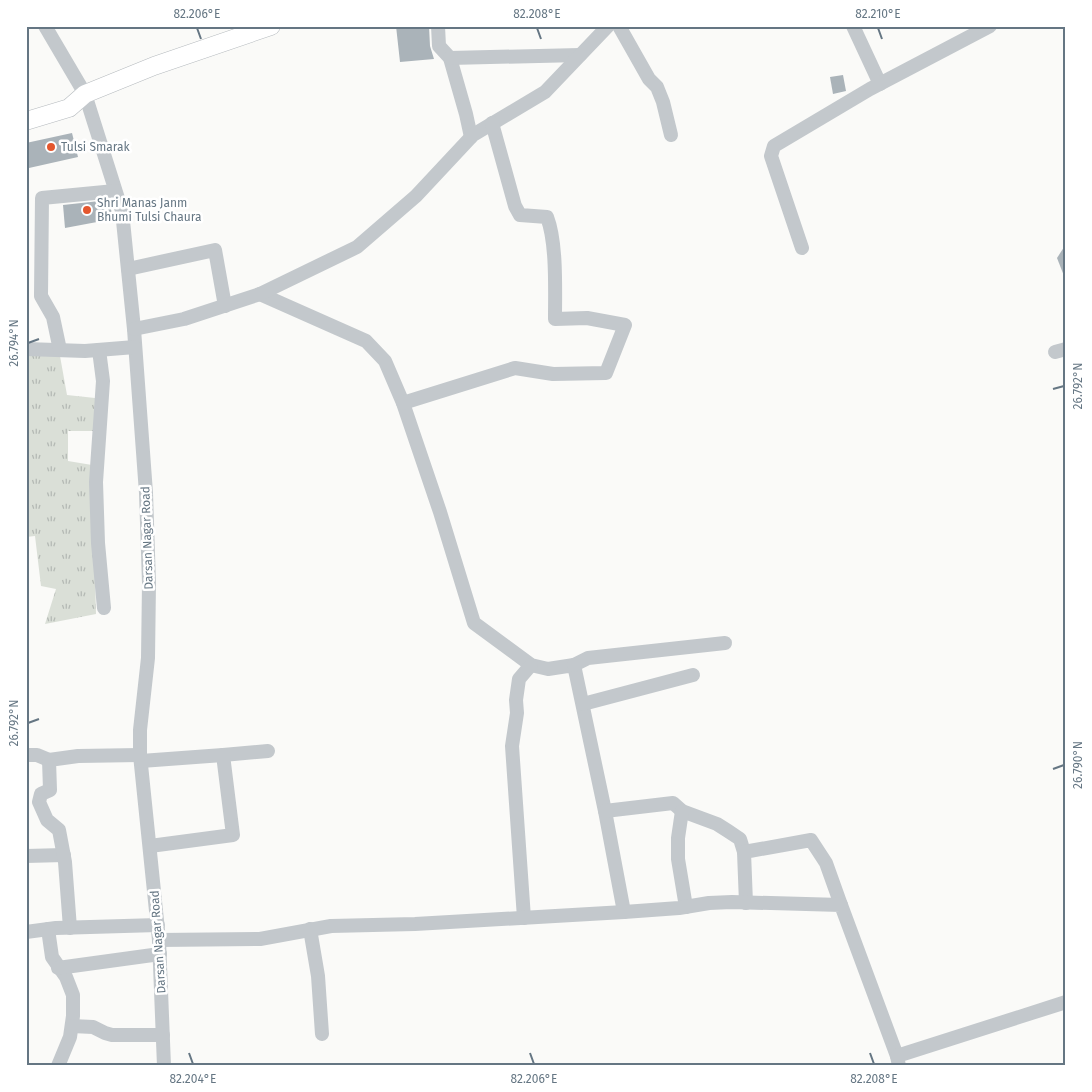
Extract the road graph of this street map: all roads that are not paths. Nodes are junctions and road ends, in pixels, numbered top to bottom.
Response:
1 (45, 26) edge
2 (438, 26) edge
3 (608, 26) edge
4 (619, 26) edge
5 (853, 26) edge
6 (990, 26) edge
7 (265, 27) edge
8 (580, 55) junction
9 (450, 58) junction
10 (880, 84) junction
11 (85, 94) junction
12 (26, 121) edge
13 (492, 124) junction
14 (671, 135) dead end
15 (470, 137) junction
16 (116, 191) junction
17 (802, 248) dead end
18 (128, 269) junction
19 (260, 294) junction
20 (225, 306) junction
21 (134, 329) junction
22 (135, 347) junction
23 (26, 349) edge
24 (60, 350) junction
25 (100, 350) junction
26 (403, 403) junction
27 (104, 608) dead end
28 (725, 644) dead end
29 (531, 665) junction
30 (574, 665) junction
31 (693, 675) dead end
32 (583, 704) junction
33 (268, 751) dead end
34 (26, 755) edge
35 (223, 755) junction
36 (141, 758) junction
37 (49, 760) junction
38 (605, 811) junction
39 (682, 811) junction
40 (150, 846) junction
41 (744, 852) junction
42 (64, 855) junction
43 (26, 856) edge
44 (746, 903) junction
45 (841, 905) junction
46 (686, 907) junction
47 (624, 912) junction
48 (524, 918) junction
49 (158, 925) junction
50 (70, 928) junction
51 (48, 929) junction
52 (310, 929) junction
53 (26, 932) edge
54 (159, 940) junction
55 (160, 954) junction
56 (58, 968) junction
57 (1066, 1002) edge
58 (72, 1026) junction
59 (322, 1034) dead end
60 (163, 1035) junction
61 (898, 1061) edge
62 (58, 1066) edge
63 (164, 1066) edge

1 - 11 street, Darsan Nagar Road
2 - 9 street
3 - 8 street
4 - 14 street
5 - 10 street
6 - 10 street
7 - 11 main road
8 - 9 street
8 - 13 street
9 - 15 street
10 - 17 street
11 - 12 main road
11 - 16 street, Darsan Nagar Road
13 - 15 street
13 - 26 street
15 - 19 street
16 - 18 street, Darsan Nagar Road
16 - 24 street
18 - 20 street
18 - 21 street, Darsan Nagar Road
19 - 20 street
19 - 26 street
20 - 21 street
21 - 22 street, Darsan Nagar Road
22 - 25 street
22 - 36 street, Darsan Nagar Road
23 - 24 street
24 - 25 street
25 - 27 street
26 - 29 street
28 - 30 street
29 - 30 street
29 - 48 street
30 - 32 street
31 - 32 street
32 - 38 street
33 - 35 street
34 - 37 street
35 - 36 street
35 - 40 street
36 - 37 street
36 - 40 street, Darsan Nagar Road
37 - 42 street
38 - 39 street
38 - 47 street
39 - 41 street
39 - 46 street
40 - 49 street, Darsan Nagar Road
41 - 44 street
41 - 45 street
42 - 43 street
42 - 50 street
44 - 45 street
44 - 46 street
45 - 61 street
46 - 47 street
47 - 48 street
48 - 52 street
49 - 50 street
49 - 54 street, Darsan Nagar Road
50 - 51 street
51 - 53 street
51 - 56 street
52 - 54 street
52 - 59 street
54 - 55 street, Darsan Nagar Road
55 - 56 street
55 - 60 street, Darsan Nagar Road
56 - 58 street
57 - 61 street
58 - 60 street
58 - 62 street
60 - 63 street, Darsan Nagar Road

